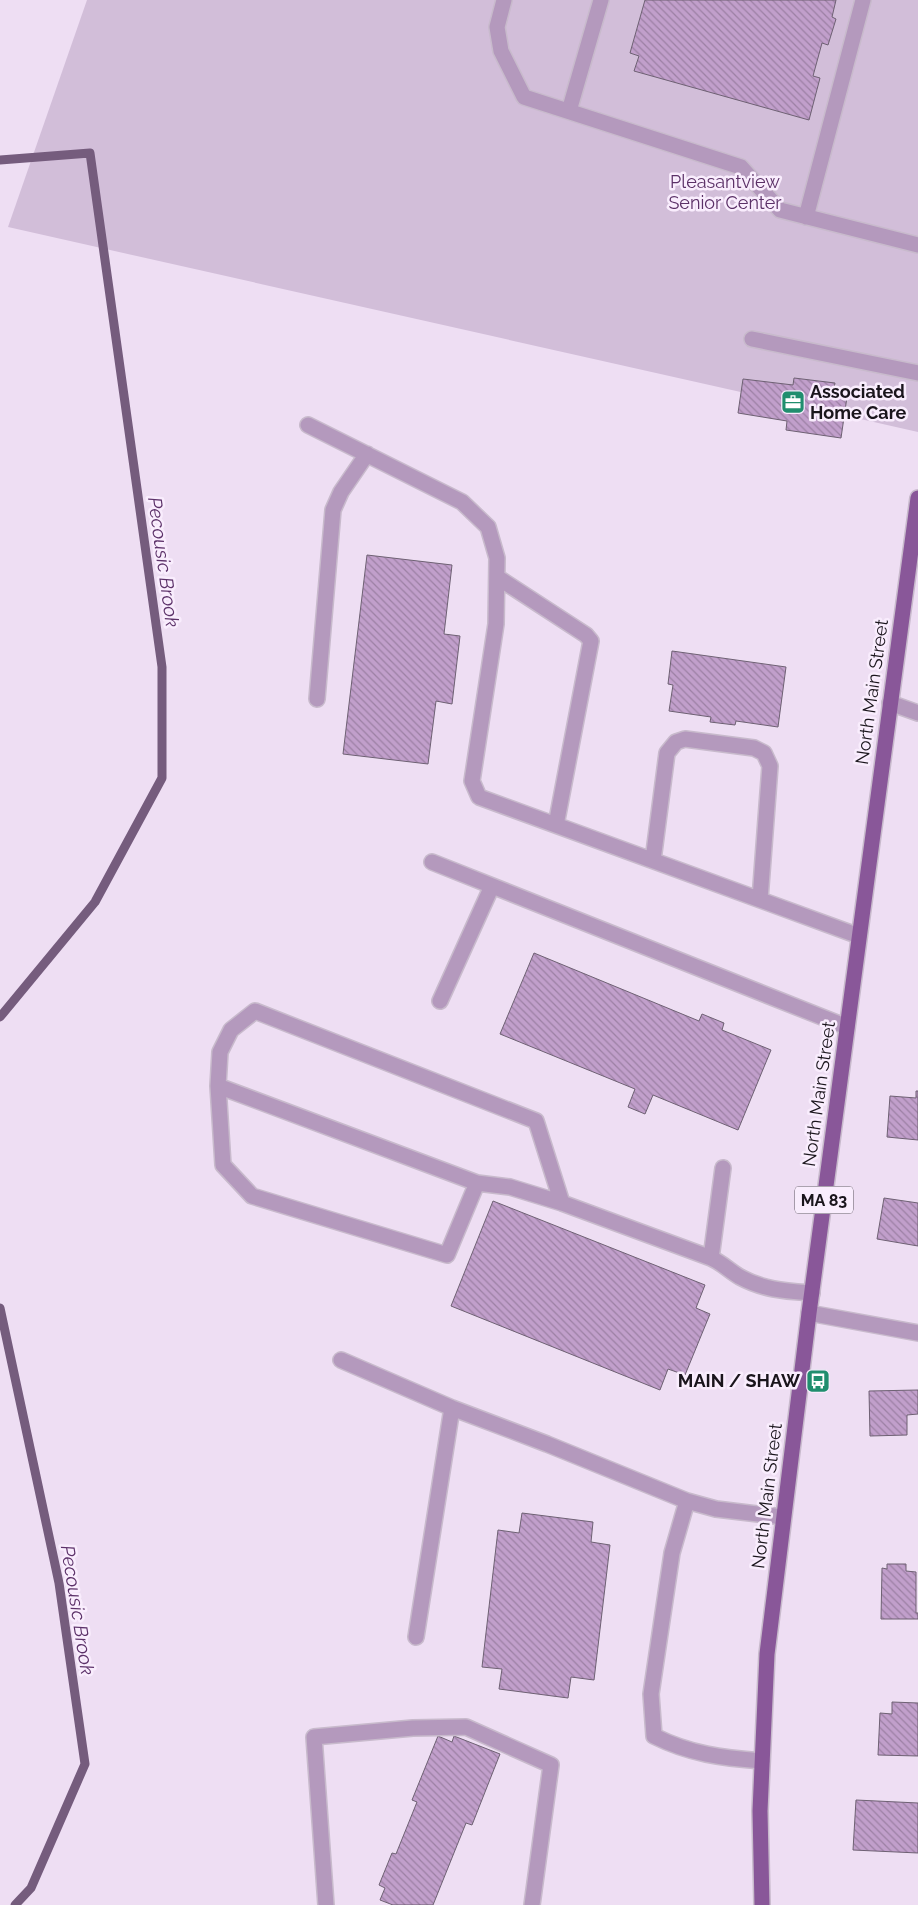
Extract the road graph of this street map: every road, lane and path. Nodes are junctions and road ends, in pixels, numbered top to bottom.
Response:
1 (504, 0) edge
2 (601, 0) edge
3 (863, 0) edge
4 (569, 111) junction
5 (806, 217) junction
6 (918, 245) edge
7 (752, 339) dead end
8 (918, 373) edge
9 (308, 425) dead end
10 (367, 454) junction
11 (918, 498) edge
12 (497, 577) junction
13 (317, 698) dead end
14 (890, 703) junction
15 (918, 713) edge
16 (556, 825) junction
17 (653, 860) junction
18 (432, 862) dead end
19 (492, 886) junction
20 (760, 899) junction
21 (859, 936) junction
22 (440, 1001) dead end
23 (847, 1027) junction
24 (218, 1086) junction
25 (723, 1168) dead end
26 (477, 1183) junction
27 (562, 1203) junction
28 (711, 1258) junction
29 (812, 1293) junction
30 (809, 1313) junction
31 (918, 1333) edge
32 (341, 1360) dead end
33 (452, 1408) junction
34 (688, 1501) junction
35 (783, 1517) junction
36 (416, 1637) dead end
37 (762, 1761) junction
38 (326, 1905) edge
39 (532, 1905) edge
40 (762, 1905) edge

1 - 4 street
2 - 4 street
3 - 5 street
4 - 5 street
5 - 6 street
7 - 8 street
9 - 10 street
10 - 12 street
10 - 13 street
11 - 14 main road, North Main Street / MA 83
12 - 16 street
12 - 16 street
14 - 15 street
14 - 21 main road, North Main Street / MA 83
16 - 17 street
17 - 20 street
17 - 20 street
18 - 19 street
19 - 22 street
19 - 23 street
20 - 21 street
21 - 23 main road, North Main Street / MA 83
23 - 29 main road, North Main Street / MA 83
24 - 26 street
24 - 26 street
24 - 27 street
25 - 28 street
26 - 27 street
27 - 28 street
28 - 29 street
29 - 30 main road, North Main Street / MA 83
30 - 31 street
30 - 35 main road, North Main Street / MA 83
32 - 33 street
33 - 34 street
33 - 36 street
34 - 35 street
34 - 37 street
35 - 37 main road, North Main Street / MA 83
37 - 40 main road, North Main Street / MA 83
38 - 39 street

